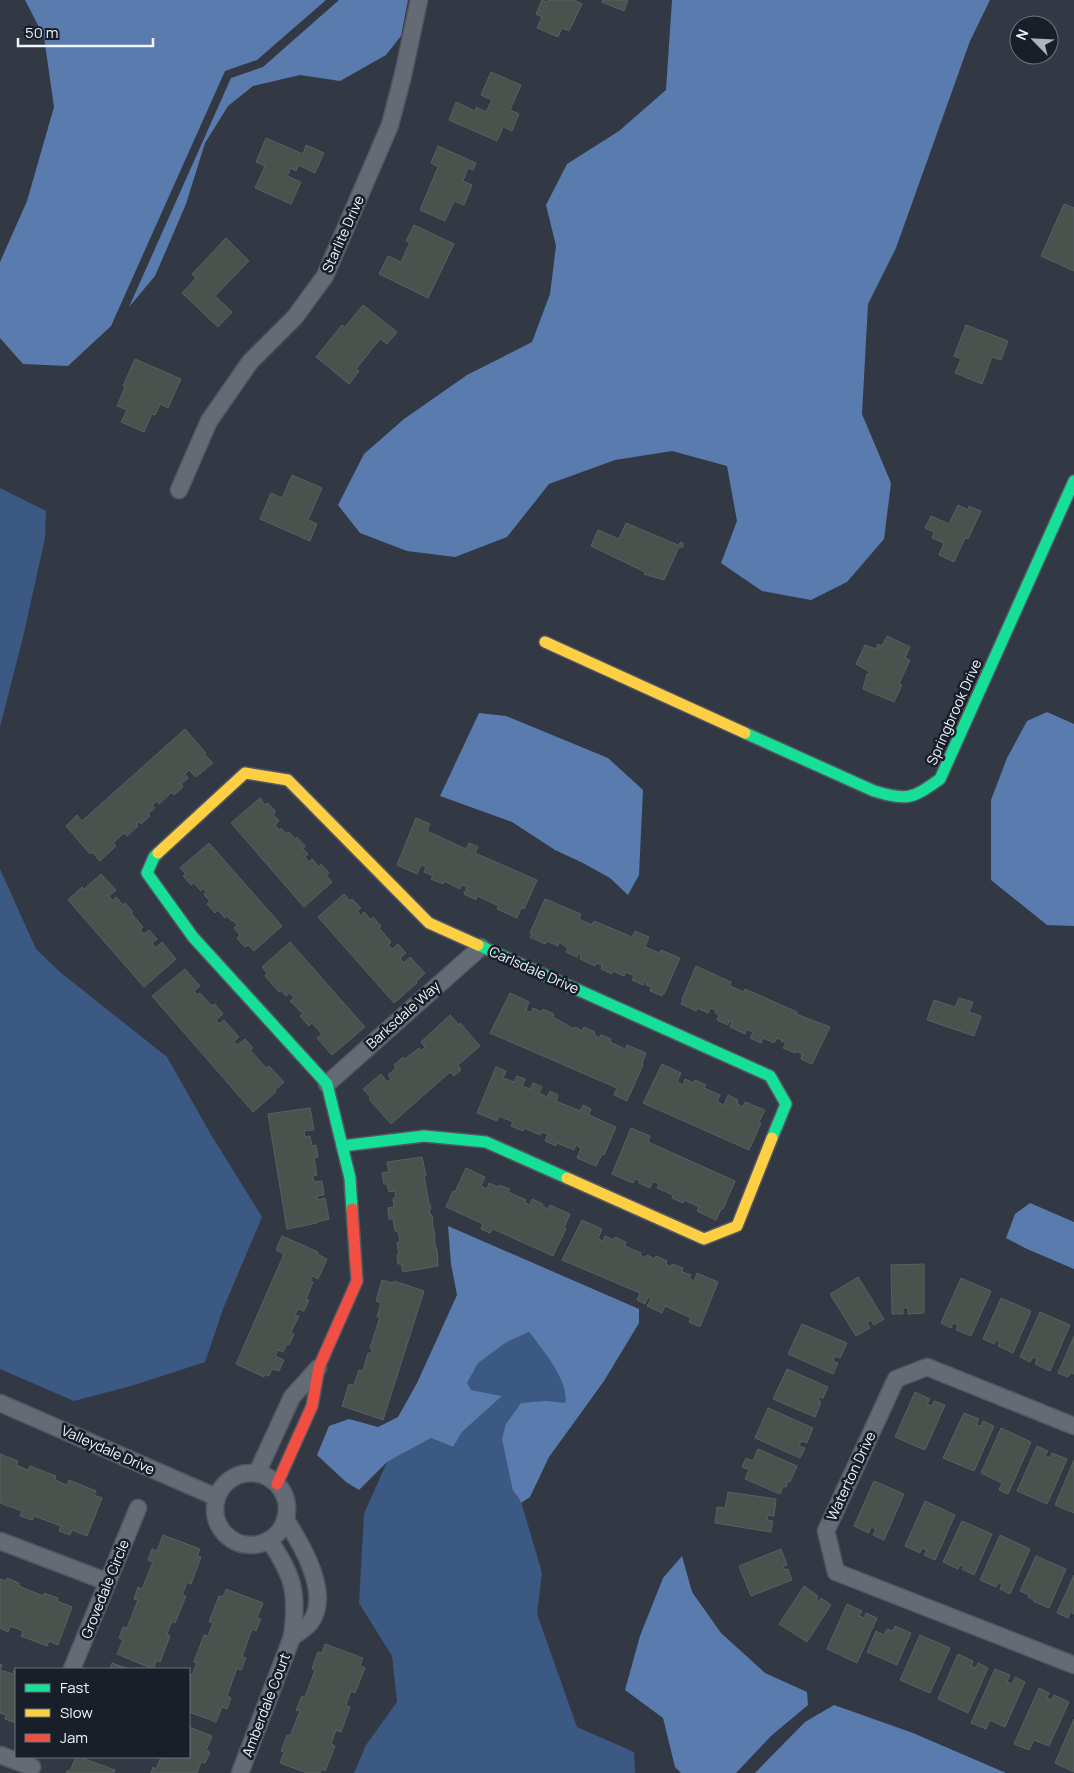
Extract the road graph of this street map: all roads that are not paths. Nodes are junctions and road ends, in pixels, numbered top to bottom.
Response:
1 (419, 0) edge
2 (1074, 481) edge
3 (179, 490) dead end
4 (545, 642) dead end
5 (480, 946) junction
6 (327, 1084) junction
7 (342, 1146) junction
8 (319, 1366) junction
9 (0, 1402) edge
10 (282, 1420) junction
11 (1074, 1426) edge
12 (302, 1429) junction
13 (257, 1473) junction
14 (277, 1484) junction
15 (216, 1497) junction
16 (138, 1508) dead end
17 (285, 1519) junction
18 (269, 1540) junction
19 (0, 1541) edge
20 (108, 1582) junction
21 (316, 1585) junction
22 (293, 1588) junction
23 (292, 1637) junction
24 (1074, 1665) edge
25 (72, 1668) edge
26 (0, 1755) edge
27 (33, 1765) edge
28 (240, 1773) edge

1 - 3 street, Starlite Drive
2 - 4 street, Springbrook Drive
5 - 6 street, Barksdale Way
5 - 6 street, Carlsdale Drive
5 - 7 street, Carlsdale Drive
6 - 7 street, Carlsdale Drive
7 - 8 street, Carlsdale Drive
8 - 10 street, Carlsdale Drive
8 - 12 street, Carlsdale Drive
9 - 15 street, Valleydale Drive
10 - 12 street
10 - 13 street, Carlsdale Drive
11 - 24 street, Waterton Drive
12 - 14 street, Carlsdale Drive
13 - 14 street
13 - 15 street
14 - 17 street
15 - 18 street
16 - 20 street, Grovedale Circle
17 - 18 street
17 - 21 street, Amberdale Court
18 - 22 street, Amberdale Court
19 - 20 street
20 - 25 street, Grovedale Circle
21 - 22 street
21 - 23 street, Amberdale Court
22 - 23 street, Amberdale Court
23 - 28 street, Amberdale Court
26 - 27 street

